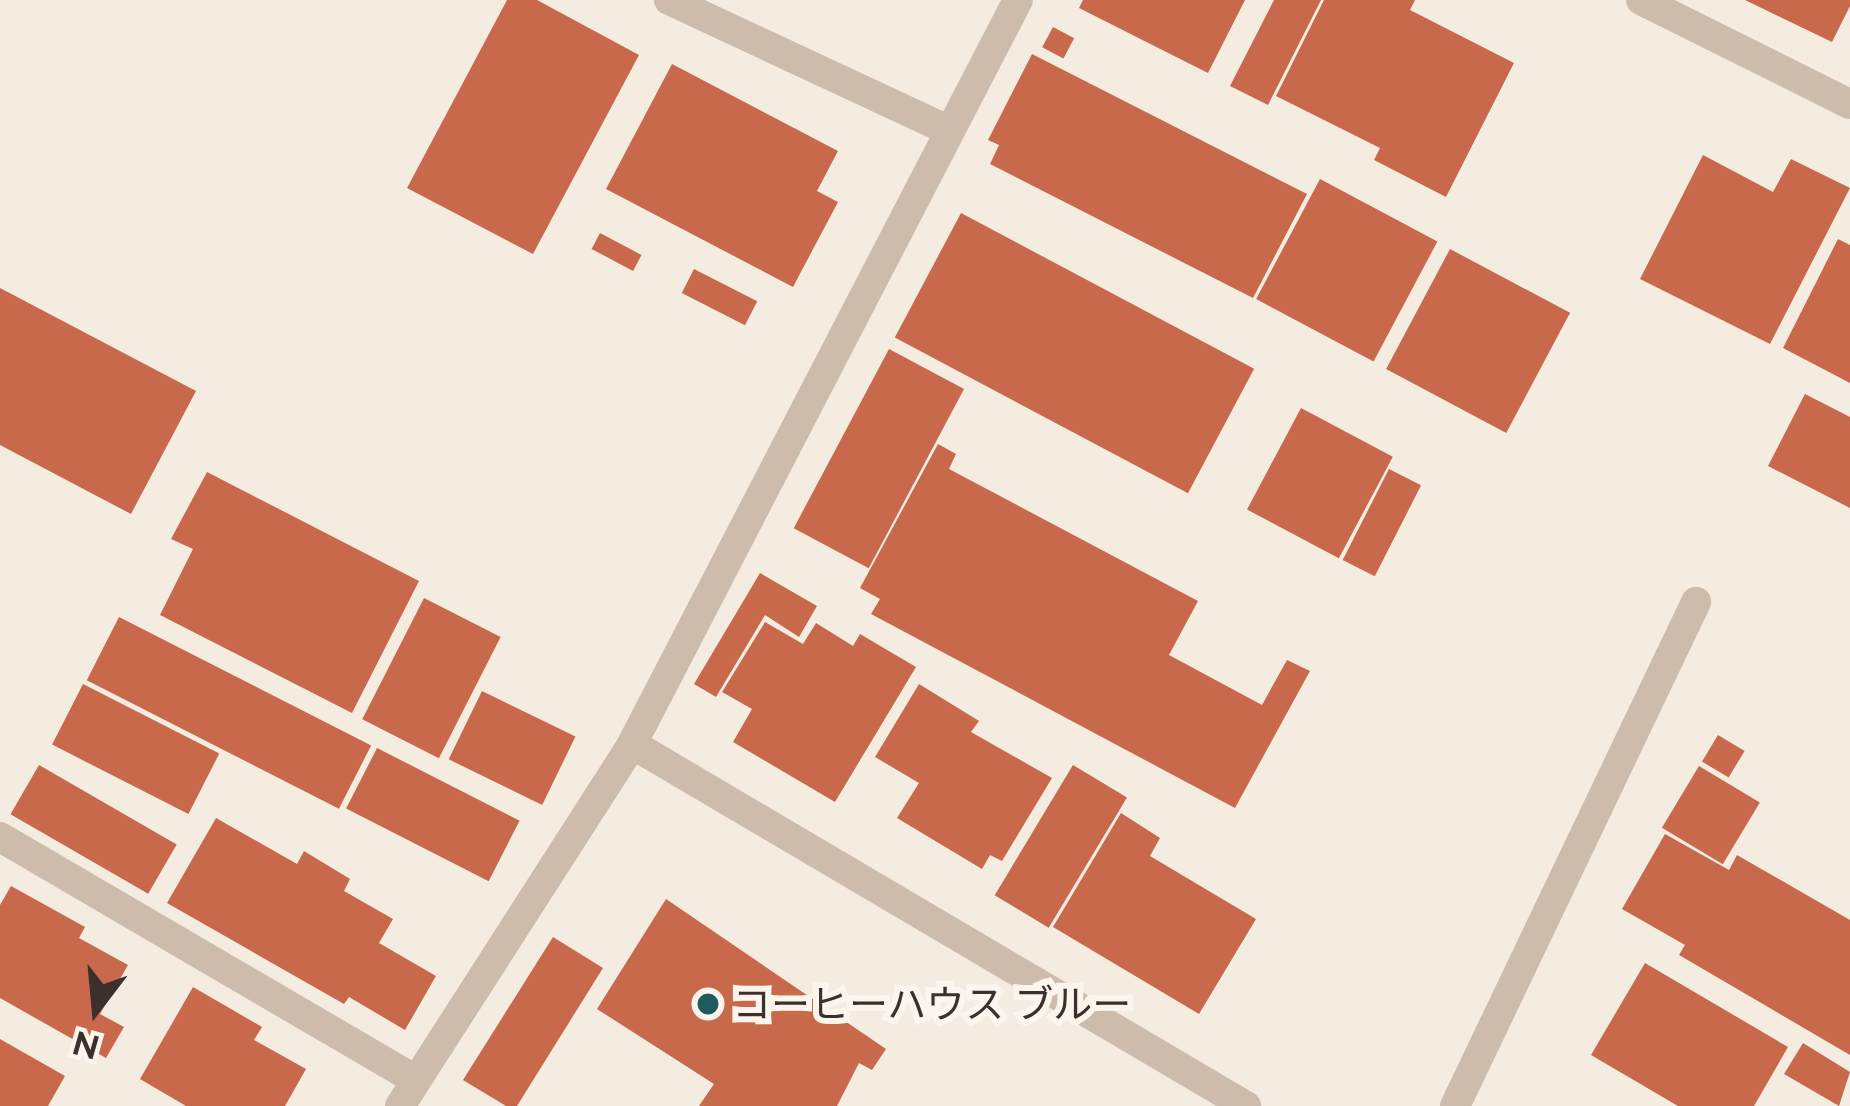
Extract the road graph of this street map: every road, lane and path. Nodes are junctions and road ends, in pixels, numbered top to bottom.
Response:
1 (669, 0) edge
2 (1018, 0) edge
3 (1641, 0) edge
4 (1850, 104) edge
5 (948, 130) junction
6 (1696, 602) dead end
7 (632, 744) junction
8 (0, 837) edge
9 (407, 1093) edge
10 (1246, 1106) edge
11 (1455, 1106) edge

1 - 5 street
2 - 5 street
3 - 4 street
5 - 7 street
6 - 11 street
7 - 9 street
7 - 10 street
8 - 9 street

